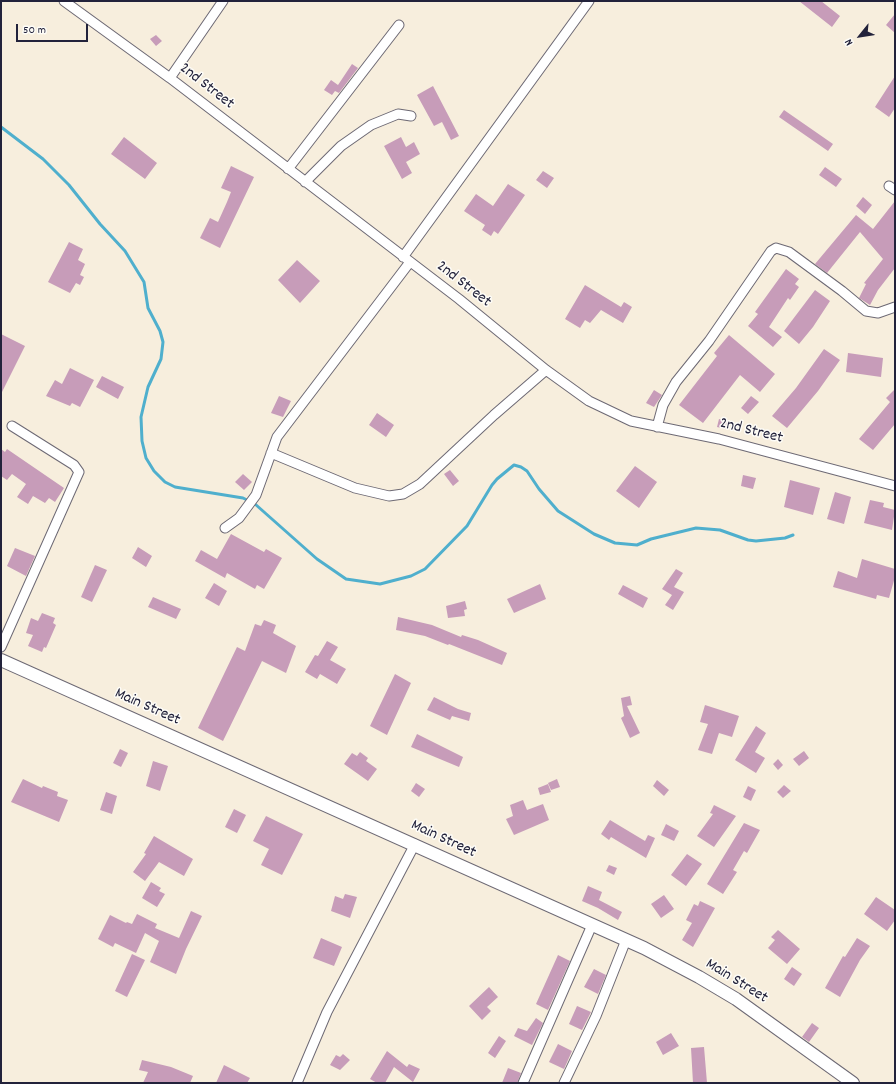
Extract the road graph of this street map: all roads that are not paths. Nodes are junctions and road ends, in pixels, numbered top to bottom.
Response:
1 (64, 1) edge
2 (223, 1) edge
3 (589, 1) edge
4 (399, 25) dead end
5 (170, 78) junction
6 (411, 116) dead end
7 (288, 169) junction
8 (305, 182) junction
9 (406, 260) junction
10 (895, 307) edge
11 (546, 370) junction
12 (12, 426) dead end
13 (657, 427) junction
14 (271, 453) junction
15 (895, 486) edge
16 (225, 528) dead end
17 (1, 647) edge
18 (1, 660) edge
19 (415, 844) junction
20 (592, 925) junction
21 (626, 940) junction
22 (297, 1083) edge
23 (523, 1083) edge
24 (564, 1083) edge
25 (853, 1083) edge

1 - 5 street, 2nd Street
2 - 5 street
3 - 9 street
4 - 7 street
5 - 7 street, 2nd Street
6 - 8 street
7 - 8 street, 2nd Street
8 - 9 street, 2nd Street
9 - 11 street, 2nd Street
9 - 14 street
10 - 13 street
11 - 13 street, 2nd Street
11 - 14 street
12 - 17 street
13 - 15 street, 2nd Street
14 - 16 street
18 - 19 main road, Main Street
19 - 20 main road, Main Street
19 - 22 street
20 - 21 main road, Main Street
20 - 23 street
21 - 24 street
21 - 25 main road, Main Street

